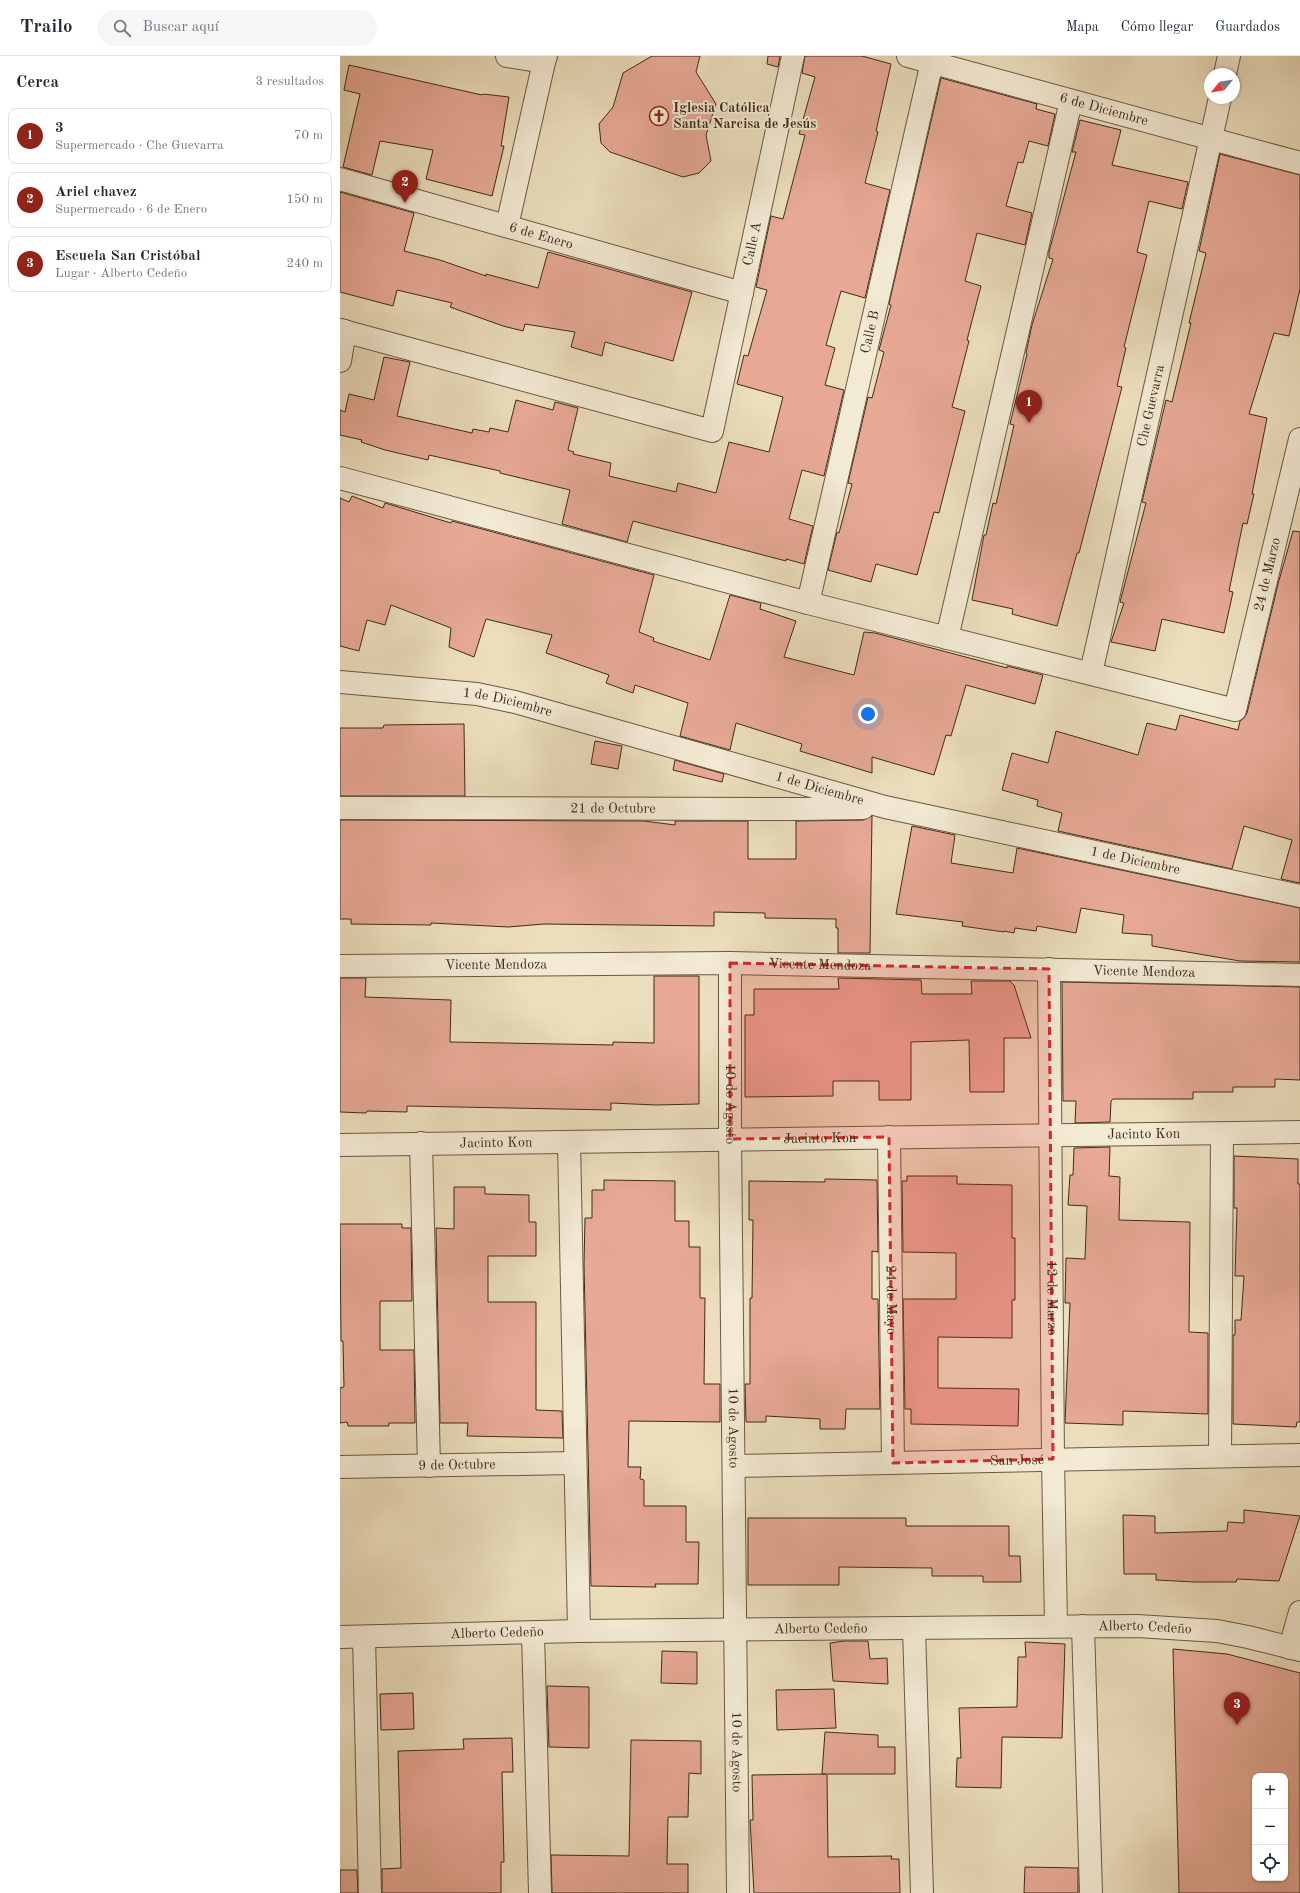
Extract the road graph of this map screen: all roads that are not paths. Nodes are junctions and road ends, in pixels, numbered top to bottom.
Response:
1 (507, 56) edge
2 (793, 56) edge
3 (908, 56) edge
4 (1229, 56) edge
5 (545, 59) edge
6 (932, 62) junction
7 (1226, 68) edge
8 (1071, 101) junction
9 (1219, 104) edge
10 (1211, 139) junction
11 (1300, 163) edge
12 (340, 179) edge
13 (507, 226) junction
14 (742, 293) junction
15 (342, 330) edge
16 (340, 361) edge
17 (1300, 439) edge
18 (340, 478) edge
19 (808, 603) junction
20 (947, 638) junction
21 (1091, 673) junction
22 (340, 682) edge
23 (808, 785) junction
24 (885, 807) junction
25 (340, 808) edge
26 (802, 809) junction
27 (1300, 896) edge
28 (730, 963) junction
29 (340, 966) edge
30 (1049, 969) junction
31 (1300, 975) edge
32 (1300, 1132) edge
33 (1222, 1134) junction
34 (1050, 1136) junction
35 (889, 1138) junction
36 (730, 1140) junction
37 (569, 1142) junction
38 (421, 1143) junction
39 (340, 1145) edge
40 (1220, 1456) junction
41 (1300, 1456) edge
42 (1052, 1459) junction
43 (574, 1463) junction
44 (893, 1463) junction
45 (429, 1466) junction
46 (734, 1466) junction
47 (340, 1468) edge
48 (1300, 1612) edge
49 (1056, 1626) junction
50 (1083, 1626) junction
51 (914, 1628) junction
52 (579, 1631) junction
53 (734, 1631) junction
54 (533, 1633) junction
55 (340, 1637) edge
56 (364, 1637) junction
57 (1295, 1649) edge
58 (370, 1893) edge
59 (540, 1893) edge
60 (738, 1893) edge
61 (922, 1893) edge
62 (1091, 1893) edge

1 - 5 street
2 - 14 street, Calle A
3 - 6 street, 6 de Diciembre
4 - 7 street
5 - 13 street
6 - 8 street, 6 de Diciembre
6 - 19 street, Calle B
8 - 10 street, 6 de Diciembre
8 - 20 street
9 - 10 street, Che Guevarra
10 - 11 street, 6 de Diciembre
10 - 21 street, Che Guevarra
12 - 13 street, 6 de Enero
13 - 14 street, 6 de Enero
14 - 15 street, Calle A
15 - 16 street
17 - 21 street, 24 de Marzo
18 - 19 street
19 - 20 street
20 - 21 street
22 - 23 street, 1 de Diciembre
23 - 24 street, 1 de Diciembre
23 - 26 street
24 - 26 street, 21 de Octubre
24 - 27 street, 1 de Diciembre
25 - 26 street, 21 de Octubre
28 - 29 street, Vicente Mendoza
28 - 30 street, Vicente Mendoza
28 - 36 street, 10 de Agosto
30 - 31 street, Vicente Mendoza
30 - 34 street, 12 de Marzo
32 - 33 street, Jacinto Kon
33 - 34 street, Jacinto Kon
33 - 40 street
34 - 35 street, Jacinto Kon
34 - 42 street, 12 de Marzo
35 - 36 street, Jacinto Kon
35 - 44 street, 24 de Mayo
36 - 37 street, Jacinto Kon
36 - 46 street, 10 de Agosto
37 - 38 street, Jacinto Kon
37 - 43 street
38 - 39 street, Jacinto Kon
38 - 45 street
40 - 41 street, San José
40 - 42 street, San José
42 - 44 street, San José
42 - 49 street, 12 de Marzo
43 - 45 street, 9 de Octubre
43 - 52 street
44 - 46 street, San José
45 - 47 street, 9 de Octubre
46 - 53 street, 10 de Agosto
48 - 57 street
49 - 50 street, Alberto Cedeño
49 - 51 street, Alberto Cedeño
50 - 57 street, Alberto Cedeño
50 - 62 street
51 - 53 street, Alberto Cedeño
51 - 61 street
52 - 53 street, Alberto Cedeño
52 - 54 street, Alberto Cedeño
53 - 60 street, 10 de Agosto
54 - 56 street, Alberto Cedeño
54 - 59 street
55 - 56 street, Alberto Cedeño
56 - 58 street

